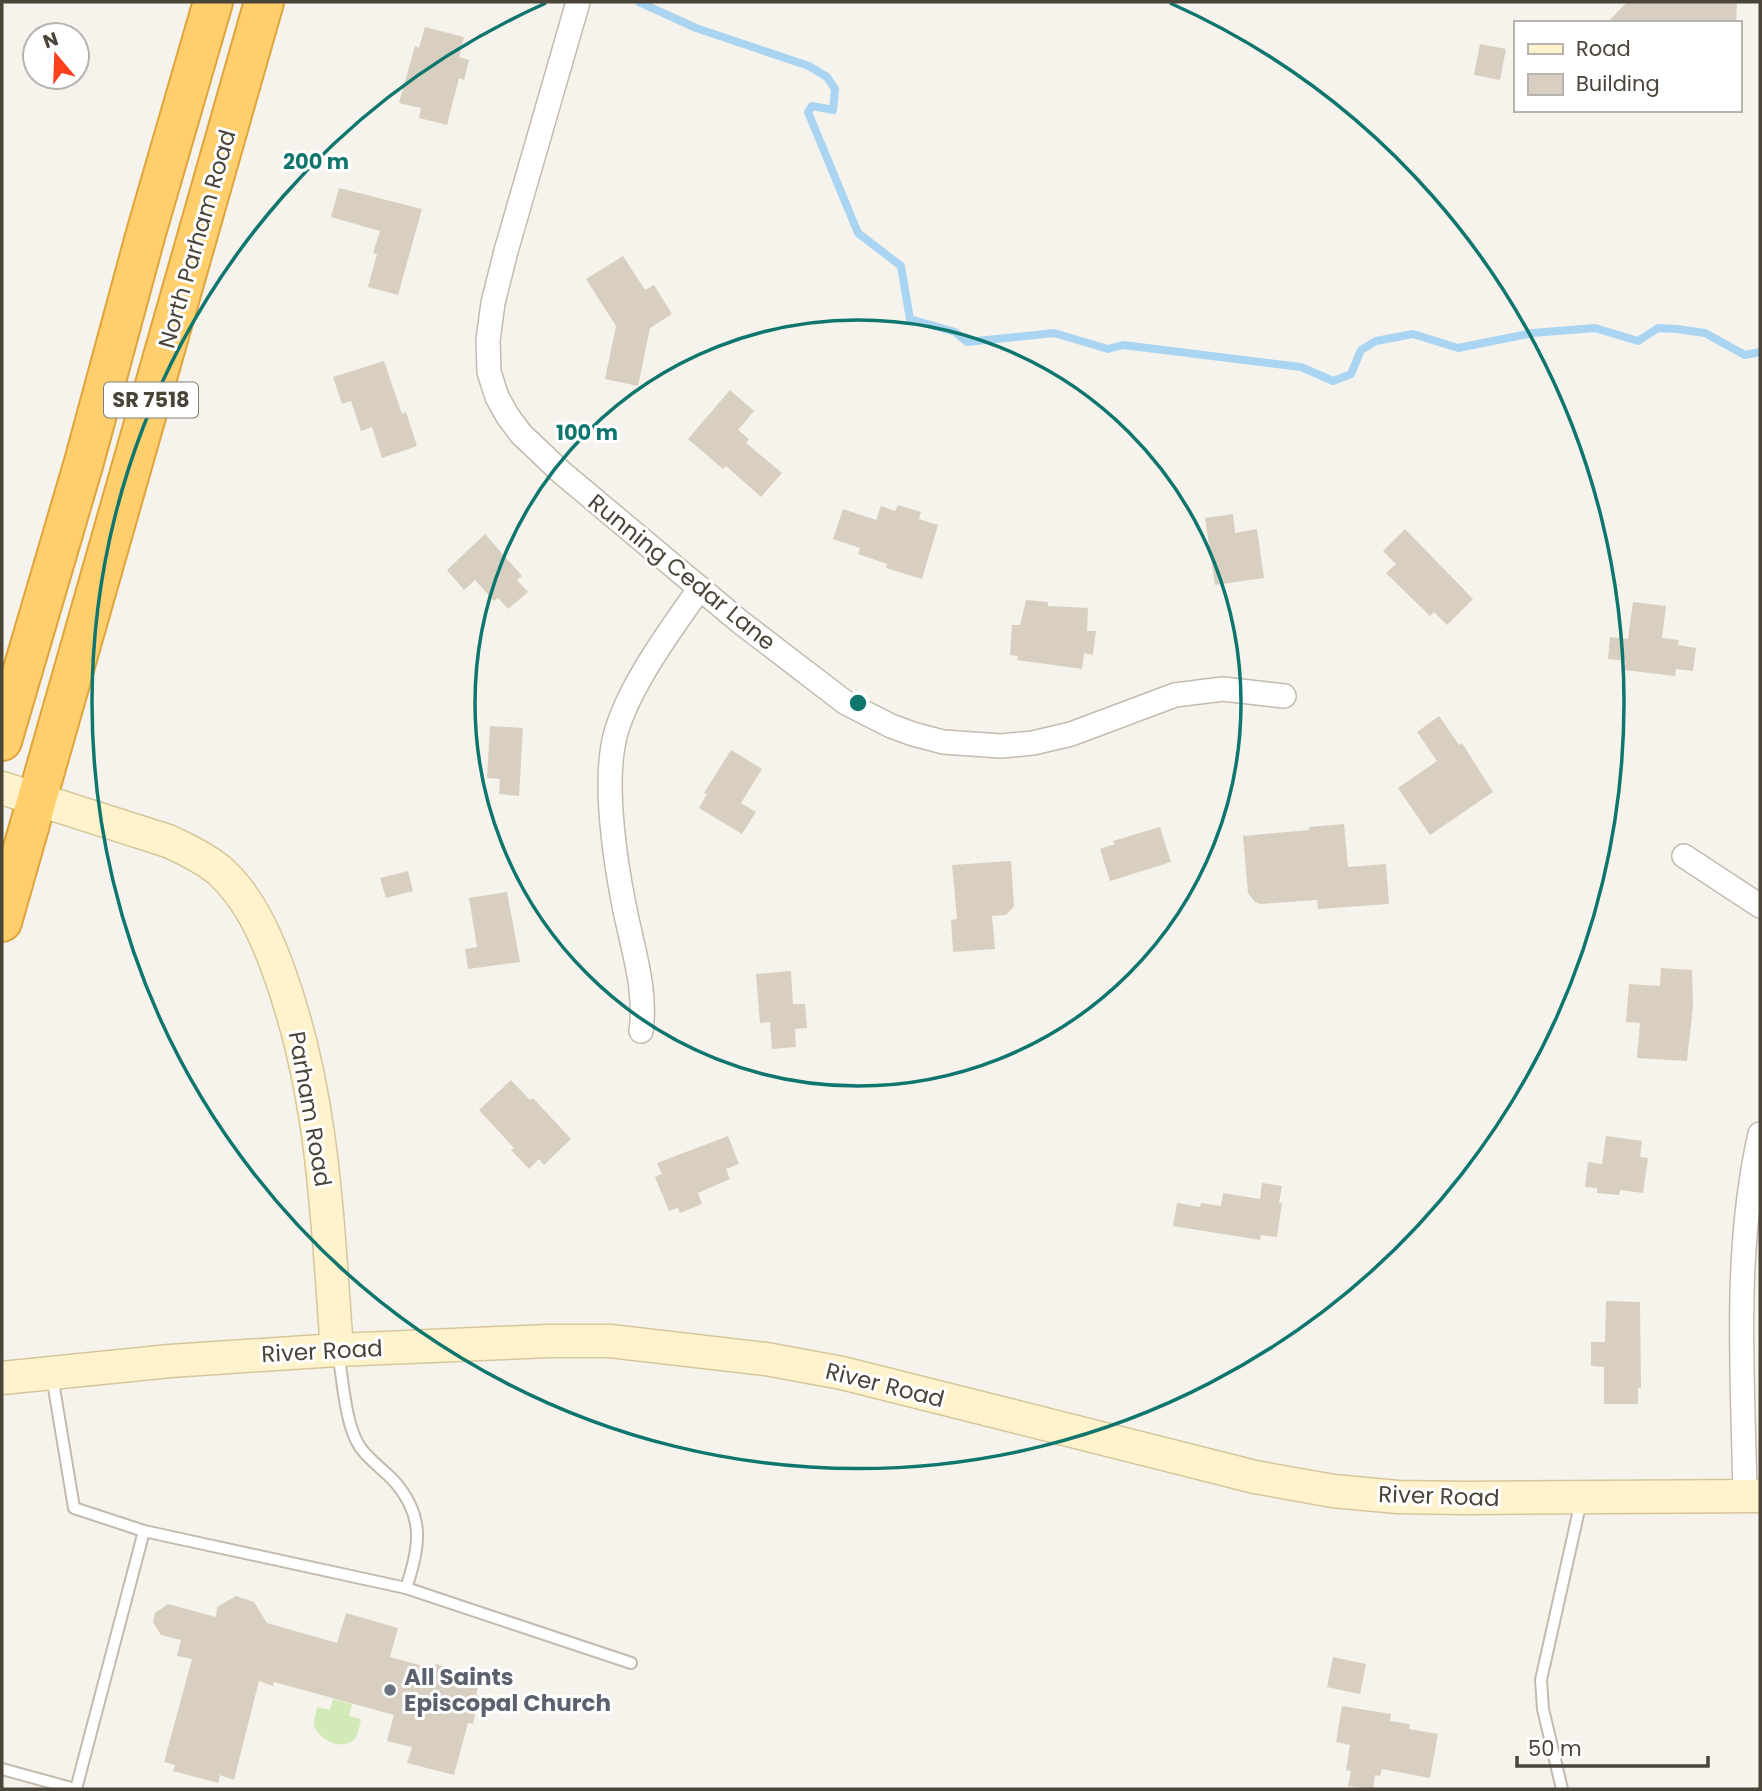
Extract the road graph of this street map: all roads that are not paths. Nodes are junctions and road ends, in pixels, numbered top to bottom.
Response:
1 (213, 2) edge
2 (264, 2) edge
3 (578, 2) edge
4 (700, 588) junction
5 (1284, 696) dead end
6 (2, 741) edge
7 (2, 788) edge
8 (37, 799) junction
9 (1684, 856) dead end
10 (1760, 906) edge
11 (2, 922) edge
12 (641, 1031) dead end
13 (1760, 1134) edge
14 (337, 1350) junction
15 (52, 1373) junction
16 (2, 1378) edge
17 (1752, 1496) edge
18 (1581, 1498) junction
19 (144, 1531) junction
20 (406, 1588) junction
21 (632, 1663) dead end
22 (2, 1769) edge
23 (76, 1789) edge
24 (1562, 1789) edge

1 - 6 highway, SR 7518
2 - 8 highway, North Parham Road / SR 7518
3 - 4 street, Running Cedar Lane
4 - 5 street, Running Cedar Lane
4 - 12 street
7 - 8 main road, Parham Road
8 - 11 highway, North Parham Road
8 - 14 main road, Parham Road
9 - 10 street
13 - 17 street
14 - 15 main road, River Road
14 - 18 main road, River Road
14 - 20 lane
15 - 16 main road, River Road
15 - 19 lane
17 - 18 main road, River Road
18 - 24 lane
19 - 20 lane
19 - 23 lane
20 - 21 lane
22 - 23 lane

